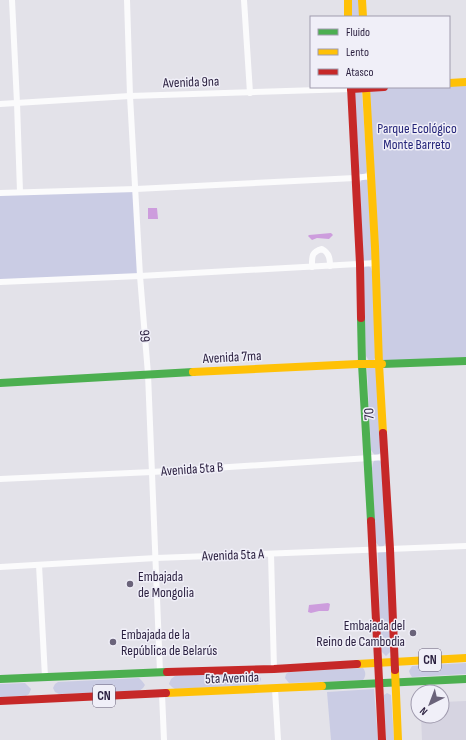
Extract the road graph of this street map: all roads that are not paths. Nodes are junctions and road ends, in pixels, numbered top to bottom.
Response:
1 (12, 0) edge
2 (127, 0) edge
3 (244, 0) edge
4 (348, 0) edge
5 (362, 0) edge
6 (348, 16) edge
7 (363, 16) edge
8 (466, 82) edge
9 (450, 83) edge
10 (351, 88) edge
11 (366, 88) edge
12 (250, 93) junction
13 (130, 96) junction
14 (17, 103) junction
15 (0, 104) edge
16 (371, 176) junction
17 (355, 178) junction
18 (136, 188) junction
19 (20, 192) junction
20 (0, 193) edge
21 (360, 264) junction
22 (376, 264) junction
23 (330, 266) junction
24 (312, 267) junction
25 (140, 276) junction
26 (0, 282) edge
27 (466, 361) edge
28 (362, 364) junction
29 (380, 364) junction
30 (148, 374) junction
31 (0, 383) edge
32 (385, 457) junction
33 (368, 458) junction
34 (152, 472) junction
35 (0, 479) edge
36 (466, 546) edge
37 (373, 549) junction
38 (390, 549) junction
39 (271, 554) junction
40 (156, 558) junction
41 (39, 565) junction
42 (0, 567) edge
43 (466, 658) edge
44 (394, 662) junction
45 (378, 663) junction
46 (274, 669) junction
47 (160, 672) junction
48 (45, 676) junction
49 (0, 679) edge
50 (466, 679) edge
51 (396, 682) junction
52 (380, 684) junction
53 (274, 689) junction
54 (162, 694) junction
55 (0, 701) edge
56 (164, 740) edge
57 (278, 740) edge
58 (382, 740) edge
59 (398, 740) edge

1 - 14 street
2 - 13 street, 66
3 - 12 street
4 - 6 main road
5 - 7 main road
8 - 9 main road
10 - 12 street, Avenida 9na
10 - 17 main road, 70
11 - 16 main road, 70
12 - 13 street, Avenida 9na
13 - 14 street, Avenida 9na
13 - 18 street, 66
14 - 15 street, Avenida 9na
14 - 19 street
16 - 17 street
16 - 22 main road, 70
17 - 18 street
17 - 21 main road, 70
18 - 19 street
18 - 25 street, 66
19 - 20 street
21 - 22 street
21 - 23 street
21 - 28 main road, 70
22 - 29 main road, 70
23 - 24 street
23 - 24 street
24 - 25 street
25 - 26 street
25 - 30 street, 66
27 - 29 main road, Avenida 7ma
28 - 29 main road, Avenida 7ma
28 - 30 main road, Avenida 7ma
28 - 33 main road, 70
29 - 32 main road, 70
30 - 31 main road, Avenida 7ma
30 - 34 street, 66
32 - 33 street, Avenida 5ta B
32 - 38 main road, 70
33 - 34 street, Avenida 5ta B
33 - 37 main road, 70
34 - 35 street, Avenida 5ta B
34 - 40 street, 66
36 - 38 street, Avenida 5ta A
37 - 38 street, Avenida 5ta A
37 - 39 street, Avenida 5ta A
37 - 45 main road, 70
38 - 44 main road, 70
39 - 40 street, Avenida 5ta A
39 - 46 street
40 - 41 street, Avenida 5ta A
40 - 47 street, 66
41 - 42 street, Avenida 5ta A
41 - 48 street
43 - 44 main road, 5ta Avenida / CN
44 - 45 main road, 5ta Avenida / CN
44 - 51 main road, 70
45 - 46 main road, 5ta Avenida / CN
45 - 52 main road, 70
46 - 47 main road, 5ta Avenida / CN
47 - 48 main road, 5ta Avenida / CN
48 - 49 main road, 5ta Avenida / CN
50 - 51 main road, 5ta Avenida / CN
51 - 52 main road, 5ta Avenida / CN
51 - 59 main road, 70
52 - 53 main road, 5ta Avenida / CN
52 - 58 main road, 70
53 - 54 main road, 5ta Avenida / CN
53 - 57 street
54 - 55 main road, 5ta Avenida / CN
54 - 56 street

